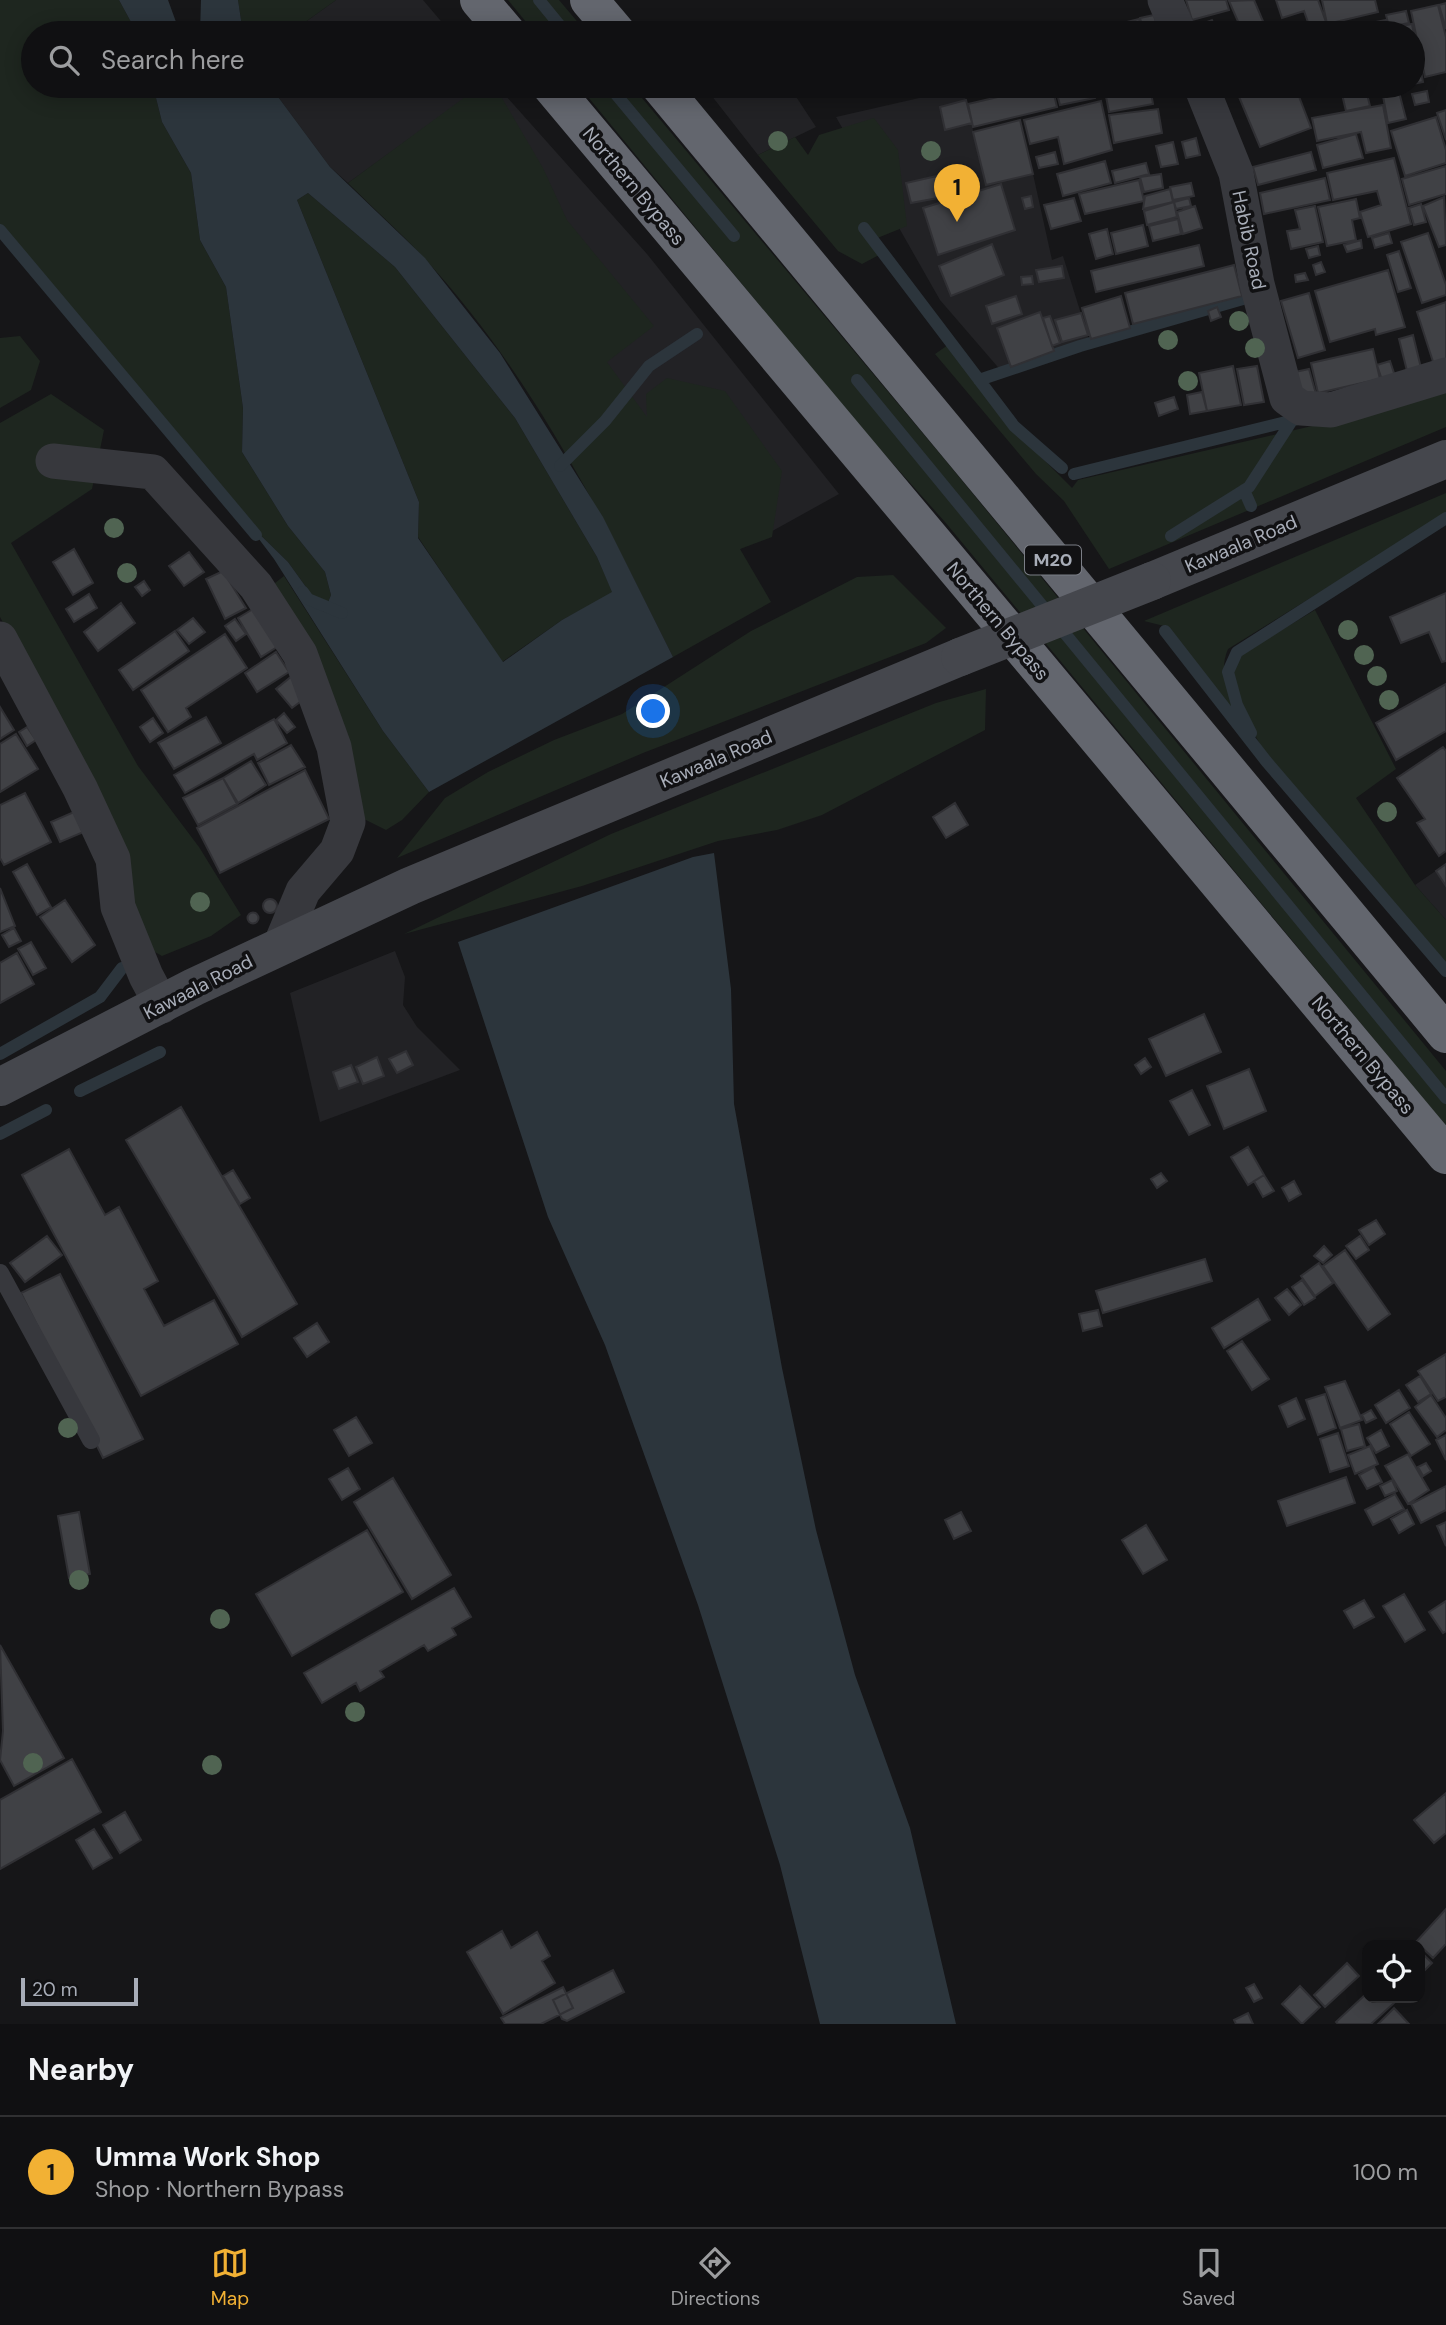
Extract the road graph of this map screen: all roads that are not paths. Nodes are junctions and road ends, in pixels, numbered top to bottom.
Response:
1 (479, 0) edge
2 (589, 0) edge
3 (1165, 0) edge
4 (497, 21) edge
5 (607, 21) edge
6 (1174, 21) edge
7 (561, 98) edge
8 (670, 98) edge
9 (1206, 98) edge
10 (1446, 375) edge
11 (53, 460) dead end
12 (1446, 460) edge
13 (0, 639) edge
14 (281, 946) junction
15 (162, 1006) junction
16 (1446, 1034) edge
17 (0, 1086) edge
18 (1446, 1155) edge
19 (0, 1273) edge
20 (91, 1440) dead end

1 - 4 highway
2 - 5 highway
3 - 6 street
7 - 18 highway, Northern Bypass
8 - 16 highway, M20
9 - 10 street, Habib Road
11 - 14 street
12 - 14 street, Kawaala Road, bridge
13 - 15 street
14 - 15 street, Kawaala Road
15 - 17 street, Kawaala Road
19 - 20 lane

